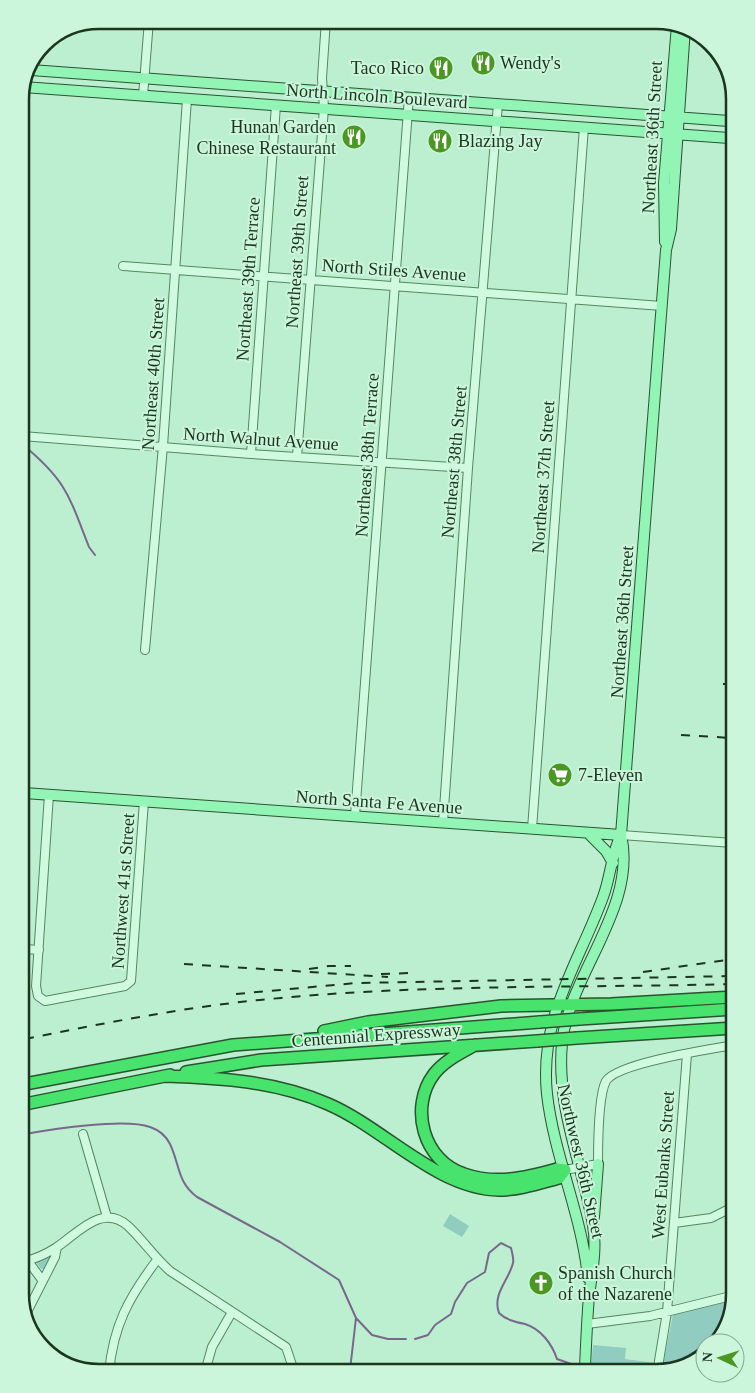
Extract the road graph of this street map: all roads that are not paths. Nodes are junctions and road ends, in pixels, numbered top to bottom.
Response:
1 (148, 29) edge
2 (325, 29) edge
3 (677, 32) edge
4 (684, 35) edge
5 (35, 70) edge
6 (56, 72) junction
7 (144, 78) junction
8 (232, 84) junction
9 (30, 88) edge
10 (55, 90) junction
11 (321, 91) junction
12 (143, 96) junction
13 (409, 97) junction
14 (187, 99) junction
15 (230, 102) junction
16 (498, 104) junction
17 (276, 105) junction
18 (324, 108) junction
19 (408, 115) junction
20 (675, 116) junction
21 (726, 120) edge
22 (496, 121) junction
23 (584, 127) junction
24 (673, 134) junction
25 (726, 138) edge
26 (124, 266) dead end
27 (176, 270) junction
28 (262, 276) junction
29 (310, 279) junction
30 (396, 286) junction
31 (484, 291) junction
32 (571, 300) junction
33 (662, 306) junction
34 (29, 436) edge
35 (163, 446) junction
36 (251, 454) junction
37 (297, 457) junction
38 (381, 462) junction
39 (468, 468) junction
40 (145, 650) dead end
41 (29, 793) edge
42 (49, 795) junction
43 (144, 801) junction
44 (355, 816) junction
45 (443, 822) junction
46 (532, 829) junction
47 (588, 833) junction
48 (621, 835) junction
49 (726, 842) edge
50 (613, 864) junction
51 (29, 949) edge
52 (39, 950) junction
53 (726, 997) edge
54 (557, 1004) junction
55 (573, 1004) junction
56 (726, 1010) edge
57 (726, 1029) edge
58 (268, 1041) junction
59 (475, 1045) junction
60 (726, 1047) edge
61 (687, 1054) junction
62 (165, 1076) junction
63 (29, 1083) edge
64 (29, 1103) edge
65 (83, 1134) dead end
66 (598, 1164) junction
67 (578, 1166) junction
68 (565, 1170) junction
69 (726, 1210) edge
70 (107, 1217) junction
71 (674, 1224) junction
72 (593, 1226) junction
73 (57, 1247) junction
74 (29, 1260) edge
75 (157, 1260) junction
76 (29, 1264) edge
77 (42, 1280) junction
78 (589, 1297) junction
79 (726, 1297) edge
80 (30, 1306) edge
81 (232, 1312) junction
82 (667, 1312) junction
83 (588, 1324) junction
84 (110, 1364) edge
85 (207, 1364) edge
86 (292, 1364) edge
87 (585, 1364) edge
88 (659, 1364) edge

1 - 7 street
2 - 11 street, Northeast 39th Street
3 - 20 main road, Northeast 36th Street
4 - 20 main road, Northeast 36th Street
5 - 6 main road, North Lincoln Boulevard
6 - 7 main road, North Lincoln Boulevard
6 - 10 main road
7 - 8 main road, North Lincoln Boulevard
7 - 12 street
8 - 11 main road, North Lincoln Boulevard
8 - 15 main road
9 - 10 main road, North Lincoln Boulevard
10 - 12 main road, North Lincoln Boulevard
11 - 13 main road, North Lincoln Boulevard
11 - 18 street, Northeast 39th Street
12 - 14 main road, North Lincoln Boulevard
13 - 16 main road, North Lincoln Boulevard
13 - 19 street, Northeast 38th Terrace
14 - 15 main road, North Lincoln Boulevard
14 - 27 street, Northeast 40th Street
15 - 17 main road, North Lincoln Boulevard
16 - 20 main road, North Lincoln Boulevard
16 - 22 street, Northeast 38th Street
17 - 18 main road, North Lincoln Boulevard
17 - 28 street, Northeast 39th Terrace
18 - 19 main road, North Lincoln Boulevard
18 - 29 street, Northeast 39th Street
19 - 22 main road, North Lincoln Boulevard
19 - 30 street, Northeast 38th Terrace
20 - 21 main road, North Lincoln Boulevard
20 - 24 main road, Northeast 36th Street
22 - 23 main road, North Lincoln Boulevard
22 - 31 street, Northeast 38th Street
23 - 24 main road, North Lincoln Boulevard
23 - 32 street, Northeast 37th Street
24 - 25 main road, North Lincoln Boulevard
24 - 33 main road, Northeast 36th Street
26 - 27 street, North Stiles Avenue
27 - 28 street, North Stiles Avenue
27 - 35 street, Northeast 40th Street
28 - 29 street, North Stiles Avenue
28 - 36 street, Northeast 39th Terrace
29 - 30 street, North Stiles Avenue
29 - 37 street, Northeast 39th Street
30 - 31 street, North Stiles Avenue
30 - 38 street, Northeast 38th Terrace
31 - 32 street, North Stiles Avenue
31 - 39 street, Northeast 38th Street
32 - 33 street, North Stiles Avenue
32 - 46 street, Northeast 37th Street
33 - 48 main road, Northeast 36th Street
34 - 35 street, North Walnut Avenue
35 - 36 street, North Walnut Avenue
35 - 40 street, Northeast 40th Street
36 - 37 street, North Walnut Avenue
37 - 38 street, North Walnut Avenue
38 - 39 street, North Walnut Avenue
38 - 44 street, Northeast 38th Terrace
39 - 45 street, Northeast 38th Street
41 - 42 main road, North Santa Fe Avenue
42 - 43 main road, North Santa Fe Avenue
42 - 52 street
43 - 44 main road, North Santa Fe Avenue
43 - 52 street, Northwest 41st Street
44 - 45 main road, North Santa Fe Avenue
45 - 46 main road, North Santa Fe Avenue
46 - 47 main road, North Santa Fe Avenue
47 - 48 main road, North Santa Fe Avenue
47 - 50 main road
48 - 49 street, North Santa Fe Avenue
48 - 50 main road, Northwest 36th Street
48 - 55 main road, Northeast 36th Street
50 - 54 main road, Northwest 36th Street
51 - 52 street
53 - 55 highway
54 - 55 highway
54 - 58 highway
54 - 68 main road, Northwest 36th Street
55 - 67 main road, Northwest 36th Street
56 - 58 highway, Centennial Expressway, bridge
57 - 59 highway, Centennial Expressway, bridge
58 - 63 highway, Centennial Expressway
59 - 62 highway, Centennial Expressway
59 - 68 highway
60 - 61 street
61 - 66 street, Northwest 36th Street
61 - 71 street, West Eubanks Street
62 - 64 highway, Centennial Expressway
62 - 68 highway
65 - 70 street
66 - 67 street
66 - 72 main road
67 - 68 street
67 - 72 main road, Northwest 36th Street
68 - 78 main road, Northwest 36th Street
69 - 71 street
70 - 73 street
70 - 75 street
71 - 82 street, West Eubanks Street
72 - 78 main road, Northwest 36th Street
73 - 74 street
73 - 77 street
75 - 81 street
75 - 84 street
76 - 77 street
77 - 80 street
78 - 83 main road, Northwest 36th Street
79 - 82 street
81 - 85 street
81 - 86 street
82 - 83 street
82 - 88 street, West Eubanks Street
83 - 87 main road, Northwest 36th Street

